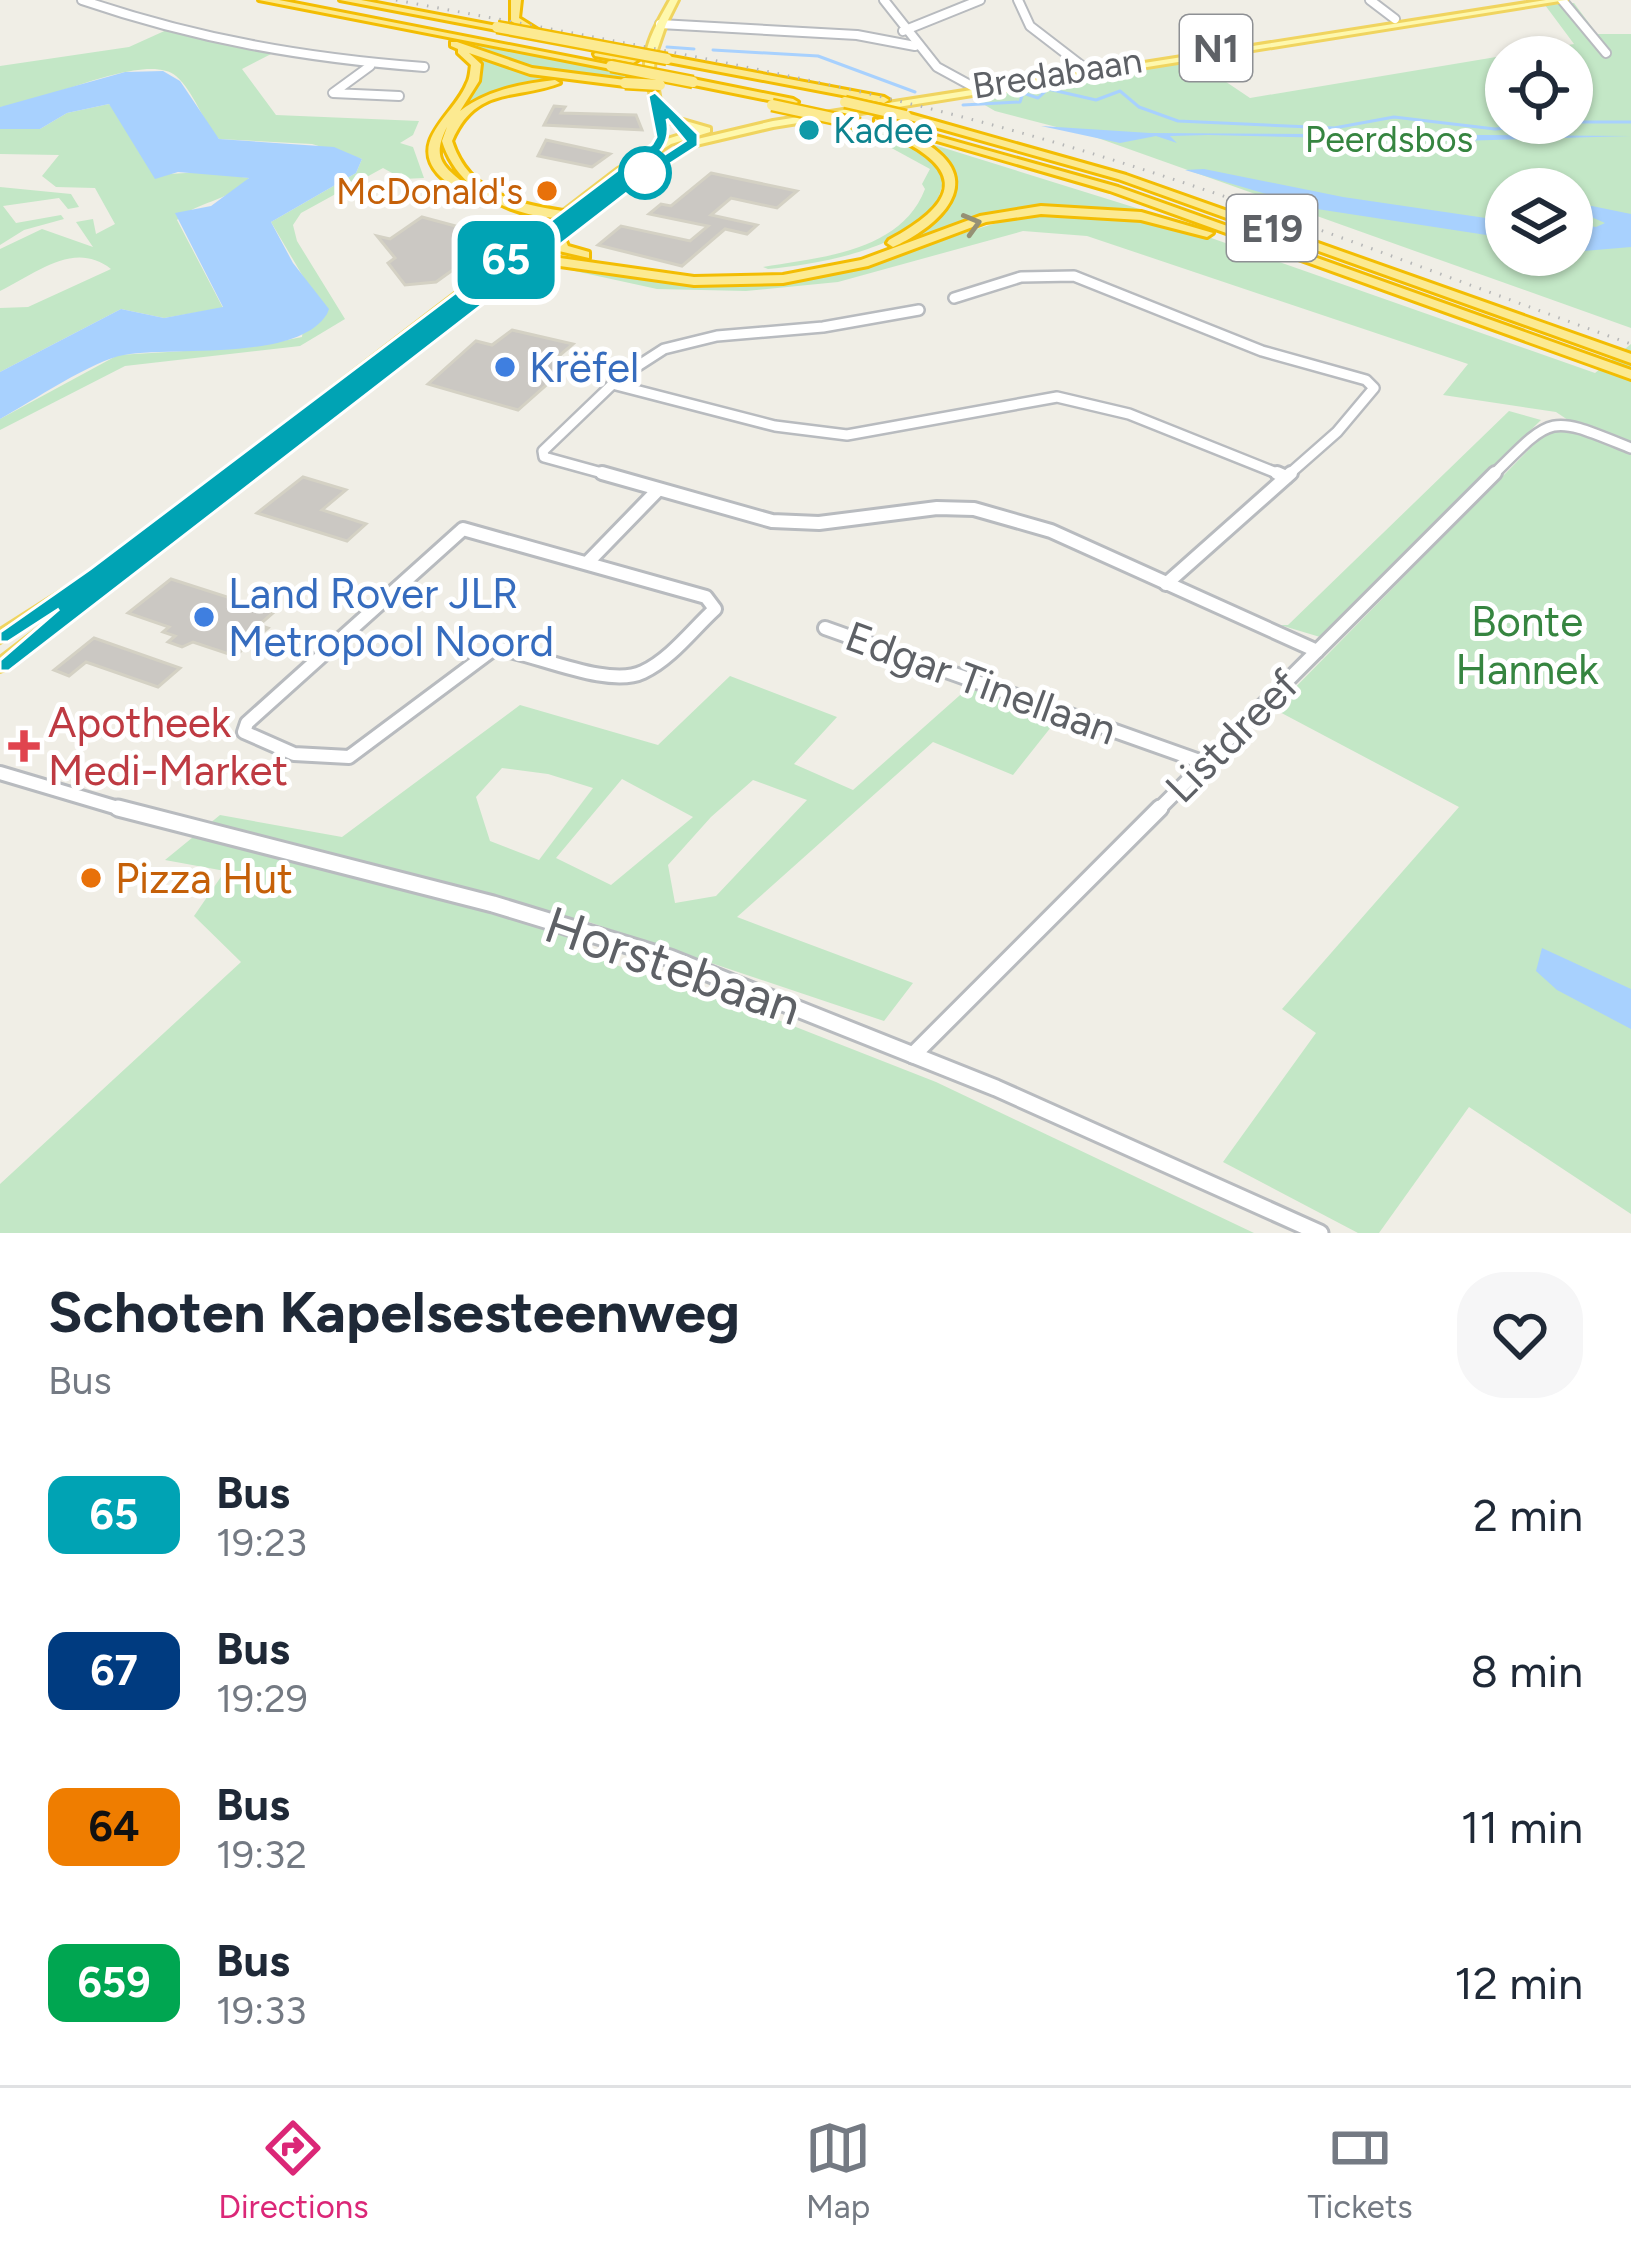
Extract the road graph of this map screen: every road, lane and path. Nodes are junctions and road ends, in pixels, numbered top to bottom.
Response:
1 (82, 0) edge
2 (264, 0) edge
3 (316, 0) edge
4 (345, 0) edge
5 (516, 0) edge
6 (674, 0) edge
7 (884, 0) edge
8 (980, 0) edge
9 (1018, 0) edge
10 (1370, 0) edge
11 (1519, 0) edge
12 (1562, 0) edge
13 (284, 4) junction
14 (1395, 19) junction
15 (660, 24) junction
16 (903, 31) junction
17 (427, 37) junction
18 (915, 46) junction
19 (1606, 52) dead end
20 (633, 60) junction
21 (371, 65) junction
22 (1082, 66) dead end
23 (424, 67) dead end
24 (690, 81) junction
25 (596, 82) junction
26 (965, 87) junction
27 (983, 91) junction
28 (399, 97) dead end
29 (884, 100) junction
30 (812, 115) junction
31 (667, 121) junction
32 (880, 125) junction
33 (714, 128) junction
34 (686, 138) junction
35 (659, 146) junction
36 (594, 194) junction
37 (612, 197) junction
38 (565, 215) junction
39 (554, 232) junction
40 (1246, 243) junction
41 (501, 283) junction
42 (954, 298) dead end
43 (919, 310) dead end
44 (1549, 345) junction
45 (1631, 359) edge
46 (1631, 375) edge
47 (616, 385) junction
48 (270, 439) junction
49 (287, 446) junction
50 (1631, 448) edge
51 (1286, 478) junction
52 (658, 490) junction
53 (589, 561) junction
54 (1166, 584) junction
55 (825, 628) dead end
56 (0, 639) edge
57 (1317, 651) junction
58 (0, 666) edge
59 (1205, 763) junction
60 (0, 772) edge
61 (913, 1054) junction
62 (1320, 1233) edge

1 - 21 street
2 - 13 highway, E19
3 - 20 highway, E19
4 - 29 highway, bridge
5 - 20 highway
6 - 15 main road
7 - 16 street
8 - 16 street
9 - 22 street
10 - 14 street
11 - 14 main road, Bredabaan / N1
12 - 19 street
12 - 27 main road, Bredabaan / N1
13 - 17 highway
13 - 24 highway, E19, bridge
14 - 26 main road, Bredabaan / N1
15 - 18 street
15 - 31 main road
16 - 18 street
17 - 25 highway
17 - 39 highway
18 - 26 street
20 - 24 highway, E19, bridge
21 - 23 street
21 - 28 street
24 - 25 highway, bridge
24 - 32 highway, E19, bridge
24 - 32 highway, bridge
24 - 45 highway, E19, bridge
25 - 38 highway
26 - 27 street
26 - 29 main road, Bredabaan / N1
27 - 30 main road, Bredabaan / N1
29 - 30 main road, Bredabaan / N1
30 - 33 main road, Bredabaan / N1
30 - 34 main road, Bredabaan / N1
31 - 33 main road
31 - 34 main road
31 - 35 main road
32 - 39 highway
32 - 40 highway
32 - 44 highway, E19
33 - 34 main road, Bredabaan / N1
34 - 35 main road, Bredabaan / N1
34 - 37 main road, Bredabaan / N1
35 - 36 main road, Bredabaan / N1
36 - 37 main road
36 - 38 main road, Bredabaan / N1
37 - 39 main road, Bredabaan / N1
38 - 39 main road, Bredabaan / N1
39 - 41 main road, Bredabaan / N1
39 - 48 main road, Bredabaan / N1
41 -> 40 highway
40 - 44 highway
41 - 49 main road, Bredabaan / N1
42 - 51 street
43 - 47 street
44 - 46 highway, E19
47 - 51 street
47 - 52 street
48 - 49 main road
48 - 56 main road, Bredabaan / N1
49 - 58 main road, Bredabaan / N1
50 - 57 street, Listdreef
51 - 54 street
52 - 53 street
52 - 54 street
53 - 53 street
54 - 57 street
55 - 59 street, Edgar Tinellaan
57 - 59 street, Listdreef
59 - 61 street, Listdreef
60 - 61 street, Horstebaan
61 - 62 street, Horstebaan

